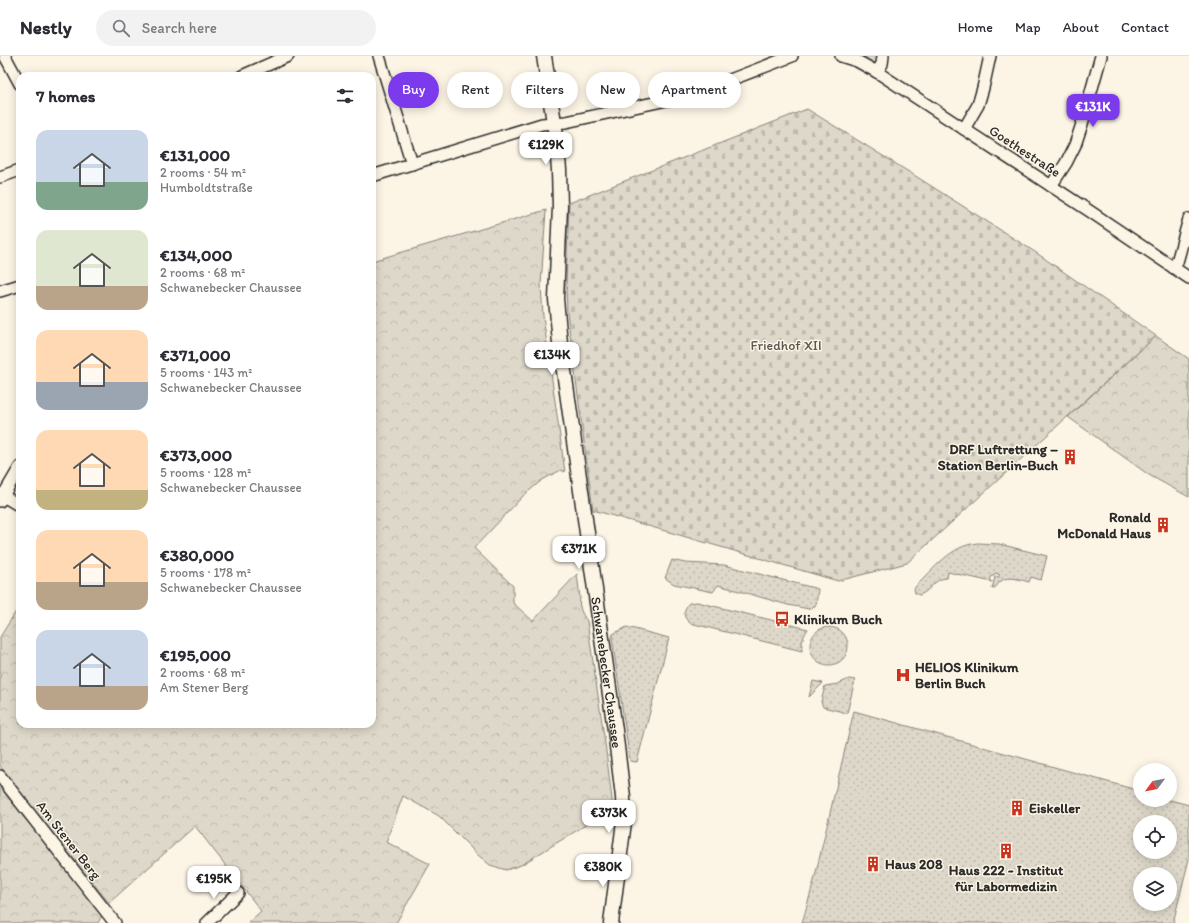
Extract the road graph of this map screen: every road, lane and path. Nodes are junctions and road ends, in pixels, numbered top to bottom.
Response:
1 (5, 56) edge
2 (288, 56) edge
3 (379, 56) edge
4 (544, 56) edge
5 (792, 56) edge
6 (841, 56) edge
7 (883, 56) edge
8 (990, 56) edge
9 (1101, 56) edge
10 (251, 72) edge
11 (877, 72) junction
12 (16, 77) edge
13 (554, 123) junction
14 (964, 129) junction
15 (412, 164) junction
16 (16, 171) edge
17 (376, 175) edge
18 (0, 177) edge
19 (1051, 186) junction
20 (1189, 219) edge
21 (1174, 268) junction
22 (1189, 278) edge
23 (16, 286) edge
24 (0, 291) edge
25 (16, 473) edge
26 (1, 497) edge
27 (16, 504) edge
28 (0, 776) edge
29 (238, 893) dead end
30 (115, 923) edge
31 (207, 923) edge
32 (611, 923) edge

1 - 12 street
2 - 10 street
3 - 15 street
4 - 13 main road, Schwanebecker Chaussee
5 - 13 street
6 - 11 street, Goethestraße
7 - 11 street
8 - 14 street
9 - 19 street
11 - 14 street, Goethestraße
13 - 15 street
13 - 32 main road, Schwanebecker Chaussee
14 - 19 street, Goethestraße
15 - 17 street
16 - 18 street
19 - 21 street, Goethestraße
20 - 21 street
21 - 22 street, Goethestraße
23 - 24 street
25 - 26 street
26 - 27 street
28 - 30 street, Am Stener Berg
29 - 31 street

